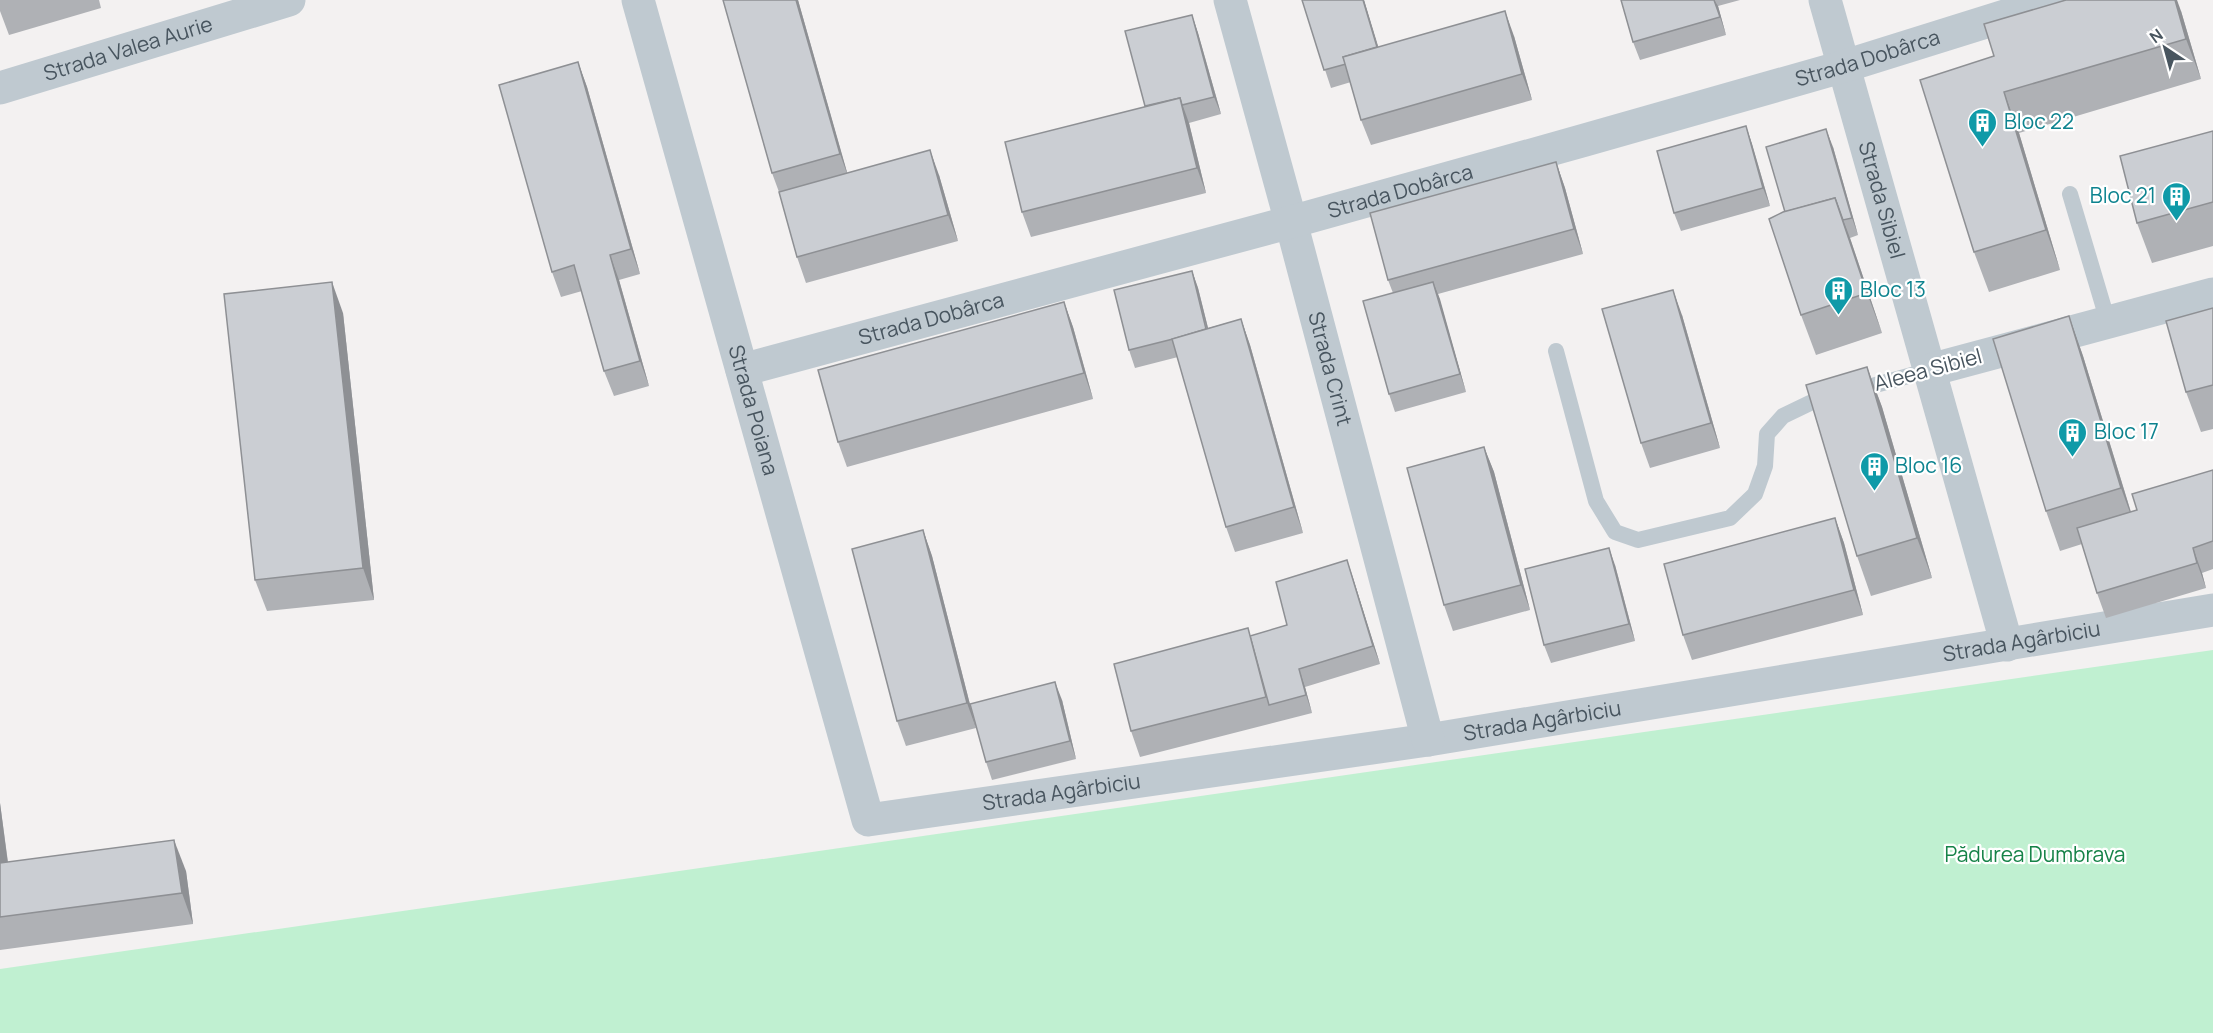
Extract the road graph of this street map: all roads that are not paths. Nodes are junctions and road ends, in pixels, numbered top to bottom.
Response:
1 (289, 0) edge
2 (638, 0) edge
3 (1230, 0) edge
4 (1825, 0) edge
5 (2056, 0) edge
6 (1845, 66) junction
7 (0, 88) edge
8 (2070, 194) dead end
9 (1292, 222) junction
10 (2213, 294) edge
11 (2108, 322) junction
12 (1556, 351) dead end
13 (742, 370) junction
14 (1930, 370) junction
15 (2213, 610) edge
16 (2007, 645) junction
17 (1428, 740) junction
18 (868, 820) joint

1 - 7 street, Strada Valea Aurie
2 - 13 street, Strada Poiana
3 - 9 street, Strada Crint
4 - 6 street, Strada Sibiel
5 - 6 street, Strada Dobârca
6 - 9 street, Strada Dobârca
6 - 14 street, Strada Sibiel
8 - 11 lane
9 - 13 street, Strada Dobârca
9 - 17 street, Strada Crint
10 - 11 street, Aleea Sibiel
11 - 14 street, Aleea Sibiel
12 - 14 lane, Aleea Sibiel
13 - 18 street, Strada Poiana
14 - 16 street, Strada Sibiel
15 - 16 street, Strada Agârbiciu
16 - 17 street, Strada Agârbiciu
17 - 18 street, Strada Agârbiciu

